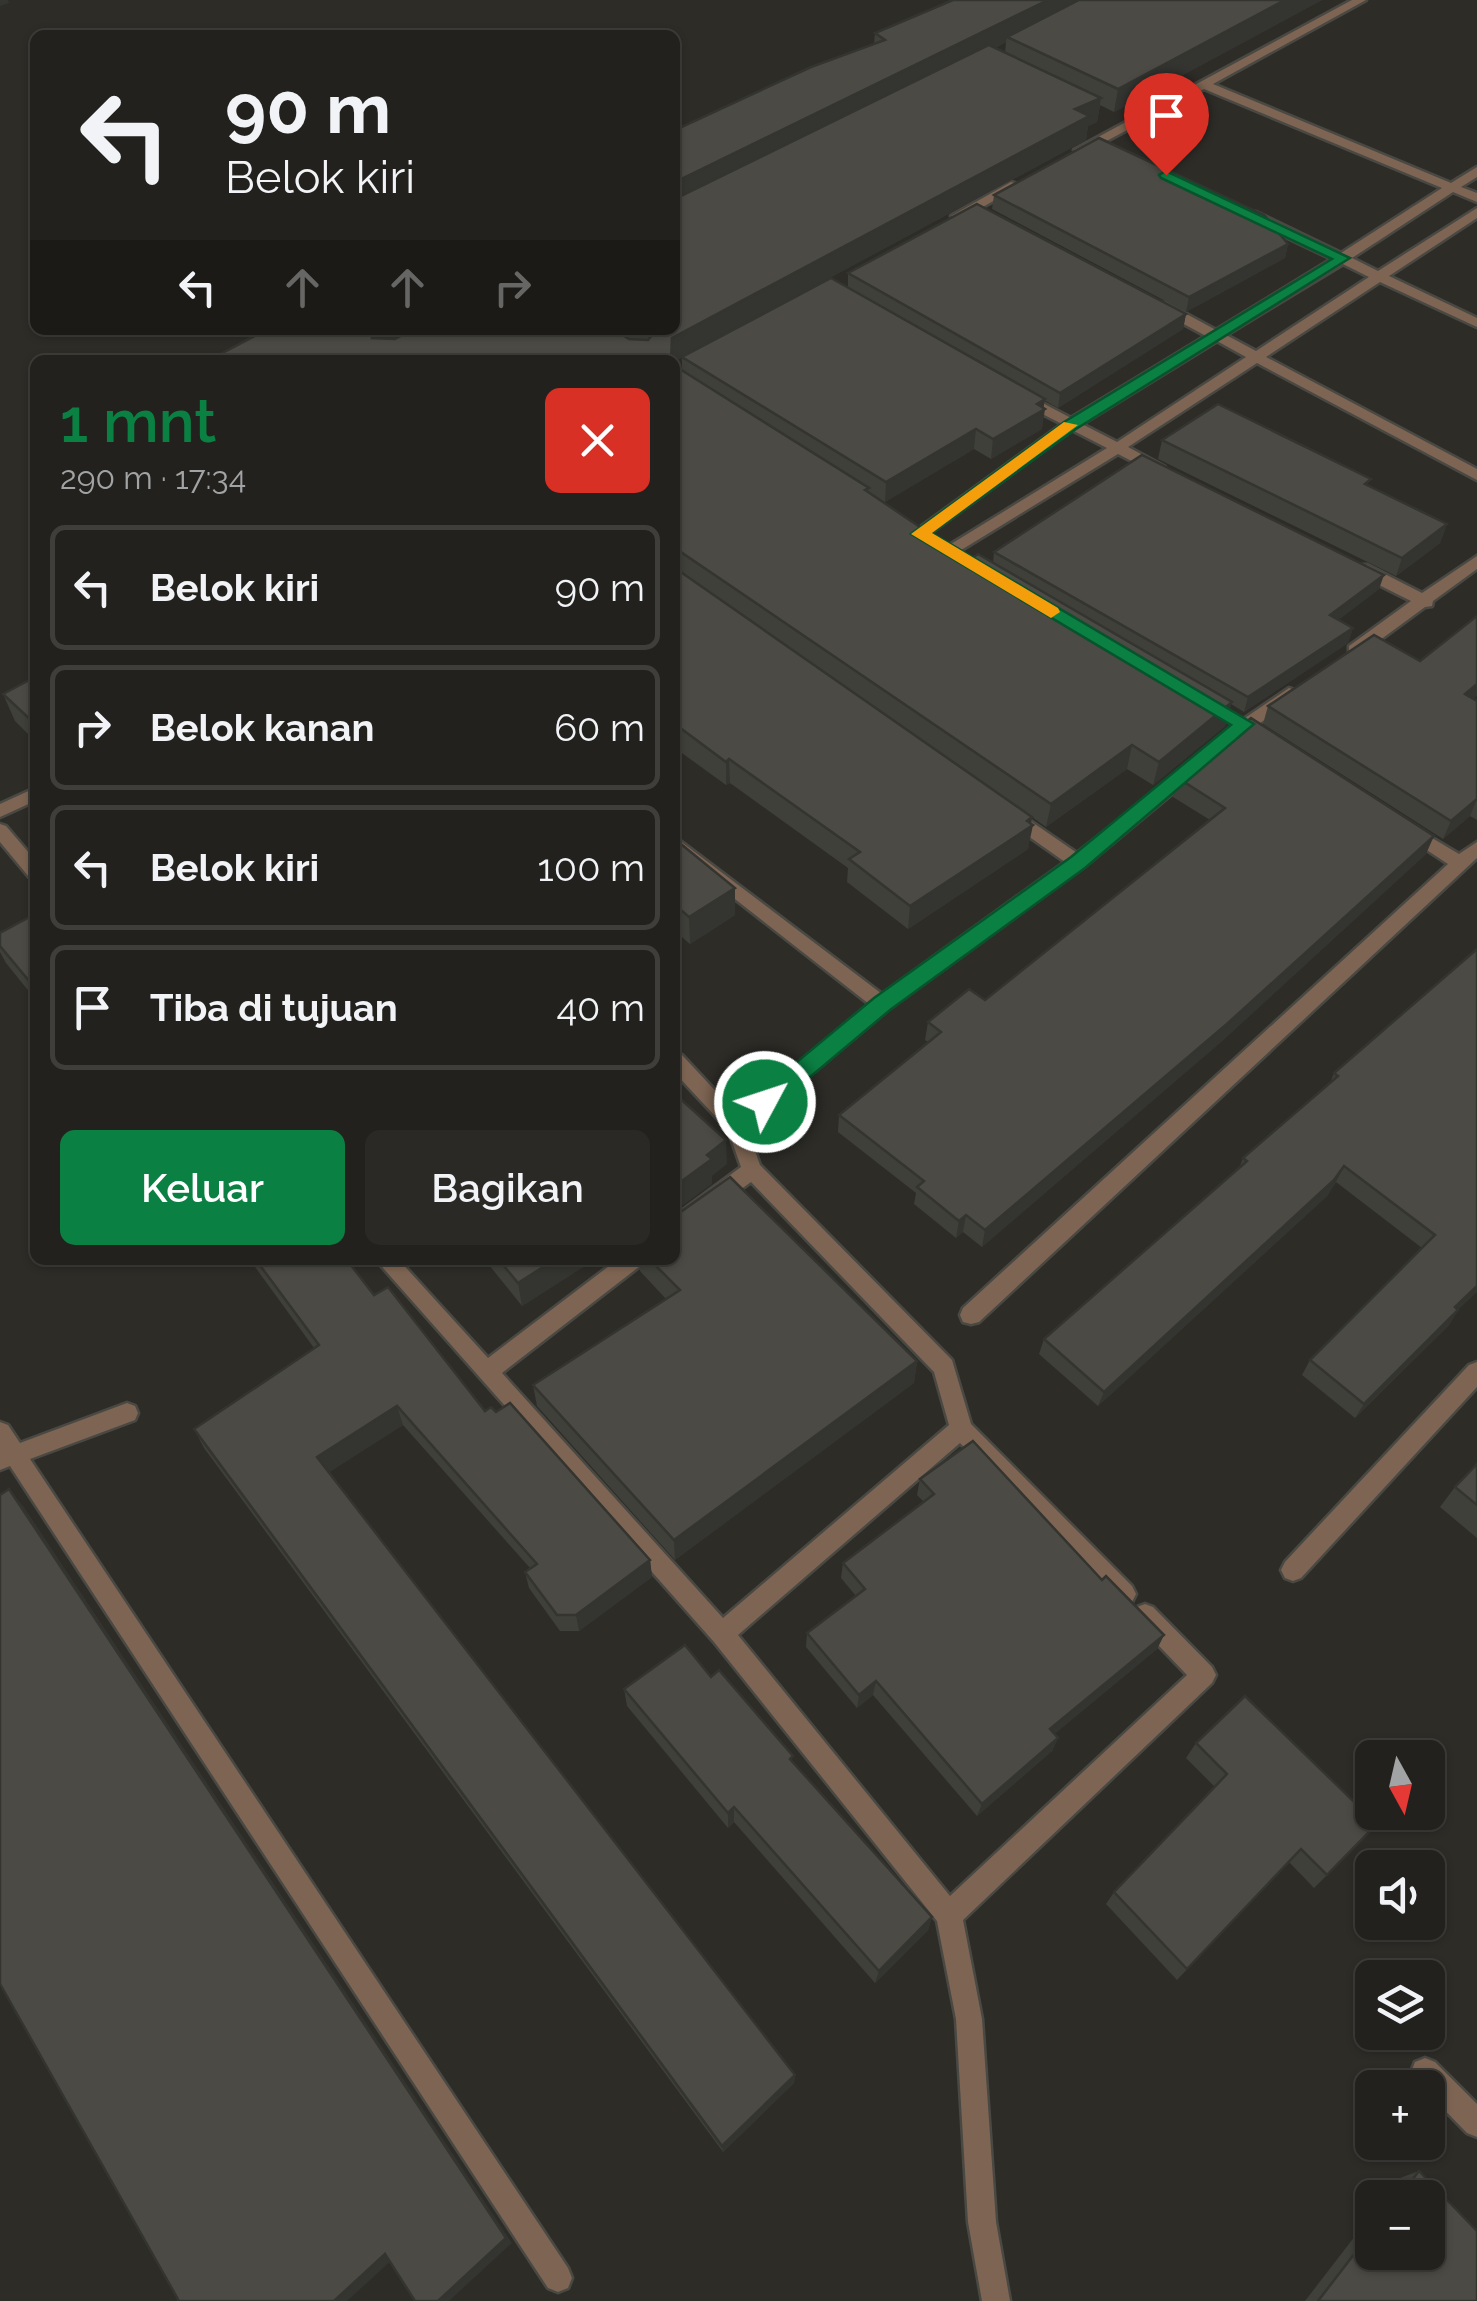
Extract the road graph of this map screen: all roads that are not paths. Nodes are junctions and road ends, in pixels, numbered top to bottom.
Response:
1 (1360, 0) edge
2 (1203, 84) junction
3 (1095, 142) junction
4 (1112, 150) edge
5 (1060, 161) edge
6 (1477, 171) edge
7 (1025, 180) edge
8 (1450, 187) junction
9 (1477, 198) edge
10 (973, 208) junction
11 (1236, 208) edge
12 (990, 217) edge
13 (1474, 218) edge
14 (941, 225) edge
15 (1343, 258) junction
16 (1378, 275) junction
17 (1147, 299) edge
18 (1477, 323) edge
19 (1217, 335) junction
20 (1256, 358) junction
21 (1001, 386) edge
22 (1070, 425) junction
23 (1117, 448) junction
24 (1168, 474) edge
25 (1477, 475) edge
26 (904, 524) edge
27 (920, 534) junction
28 (948, 552) junction
29 (1340, 559) edge
30 (964, 561) edge
31 (1477, 562) edge
32 (1426, 602) junction
33 (1344, 658) edge
34 (1310, 680) edge
35 (1236, 719) junction
36 (1261, 735) edge
37 (30, 796) edge
38 (997, 806) edge
39 (0, 811) edge
40 (1393, 820) edge
41 (0, 830) edge
42 (680, 847) edge
43 (1477, 848) edge
44 (1078, 862) junction
45 (1459, 862) junction
46 (30, 866) edge
47 (882, 1004) junction
48 (680, 1065) edge
49 (736, 1126) junction
50 (752, 1170) junction
51 (680, 1224) edge
52 (391, 1265) edge
53 (627, 1265) edge
54 (971, 1315) dead end
55 (488, 1371) junction
56 (1477, 1372) edge
57 (127, 1414) dead end
58 (961, 1429) junction
59 (0, 1432) edge
60 (8, 1457) edge
61 (1293, 1570) dead end
62 (722, 1634) junction
63 (948, 1914) junction
64 (1445, 2092) edge
65 (1477, 2123) edge
66 (558, 2278) dead end
67 (996, 2301) edge

1 - 2 street
2 - 3 street
2 - 8 street
3 - 4 street
3 - 5 street
6 - 8 street
7 - 10 street
8 - 9 street
8 - 15 street
10 - 12 street
10 - 14 street
11 - 15 street
13 - 16 street
15 - 16 street
15 - 19 street
16 - 18 street
16 - 20 street
17 - 19 street
19 - 20 street
19 - 22 street
20 - 23 street
20 - 25 street
21 - 22 street
22 - 23 street
22 - 27 street
23 - 24 street
23 - 28 street
26 - 27 street
27 - 28 street
28 - 30 street
29 - 32 street
31 - 32 street
32 - 33 street
34 - 35 street
35 - 36 street
35 - 44 street
37 - 39 street
38 - 44 street
40 - 45 street
41 - 46 street
42 - 47 street
43 - 45 street
44 - 47 street
45 - 54 street
47 - 49 street
48 - 49 street
49 - 50 street
50 - 51 street
50 - 58 street
52 - 55 street
53 - 55 street
55 - 62 street
56 - 61 street
57 - 60 street
58 - 62 street
58 - 63 street
59 - 60 street
60 - 66 street
62 - 63 street
63 - 67 street
64 - 65 street

